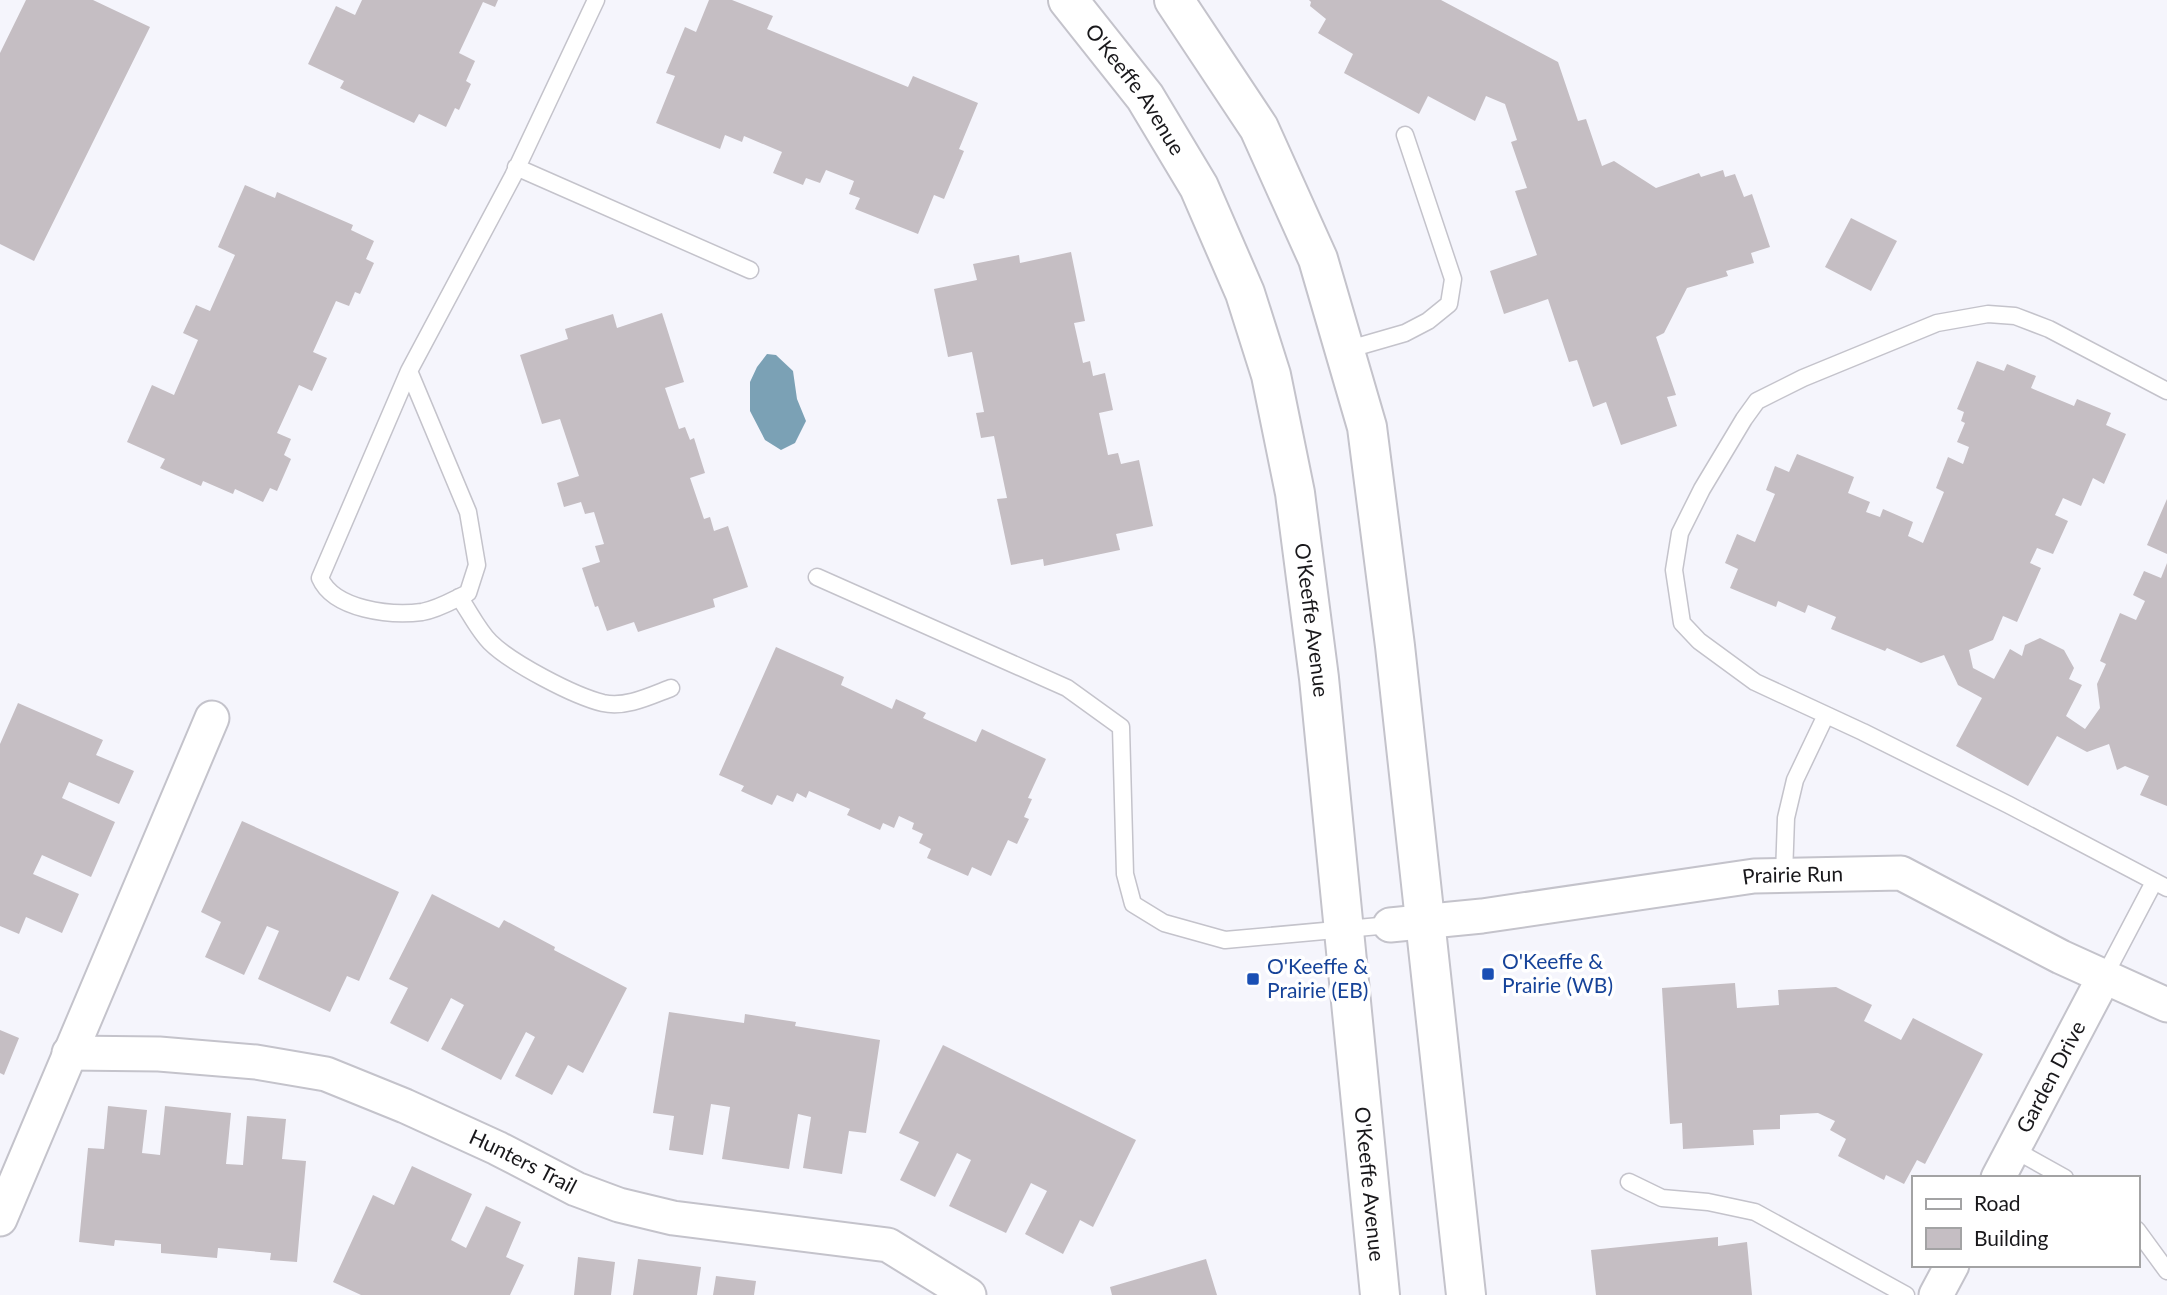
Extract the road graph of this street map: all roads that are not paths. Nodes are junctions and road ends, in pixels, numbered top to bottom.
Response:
1 (596, 0) edge
2 (1068, 0) edge
3 (1174, 0) edge
4 (1405, 135) dead end
5 (516, 167) junction
6 (750, 270) dead end
7 (1346, 350) junction
8 (409, 371) junction
9 (2167, 391) edge
10 (817, 577) dead end
11 (459, 597) junction
12 (670, 688) dead end
13 (1826, 715) junction
14 (212, 718) dead end
15 (1784, 875) junction
16 (2161, 885) edge
17 (1407, 923) junction
18 (1345, 928) junction
19 (2104, 977) junction
20 (2167, 1004) edge
21 (69, 1053) junction
22 (2006, 1163) edge
23 (2057, 1176) edge
24 (1629, 1182) dead end
25 (0, 1219) edge
26 (2139, 1233) edge
27 (1951, 1267) edge
28 (2167, 1271) edge
29 (969, 1295) edge
30 (1380, 1295) edge
31 (1466, 1295) edge
32 (1906, 1295) edge
33 (1936, 1295) edge

1 - 5 lane
2 - 18 street, O'Keeffe Avenue
3 - 7 street
4 - 7 lane
5 - 6 lane
5 - 8 lane
7 - 17 street
8 - 11 lane
8 - 11 lane
9 - 13 lane
10 - 18 lane
11 - 12 lane
13 - 15 lane
13 - 16 lane
14 - 21 street
15 - 17 street, Prairie Run
15 - 19 street, Prairie Run
16 - 19 lane
17 - 18 lane
17 - 31 street
18 - 30 street, O'Keeffe Avenue
19 - 20 street, Prairie Run
19 - 22 street, Garden Drive
21 - 25 street
21 - 29 street, Hunters Trail
22 - 23 lane
24 - 32 lane
26 - 28 lane
27 - 33 street

